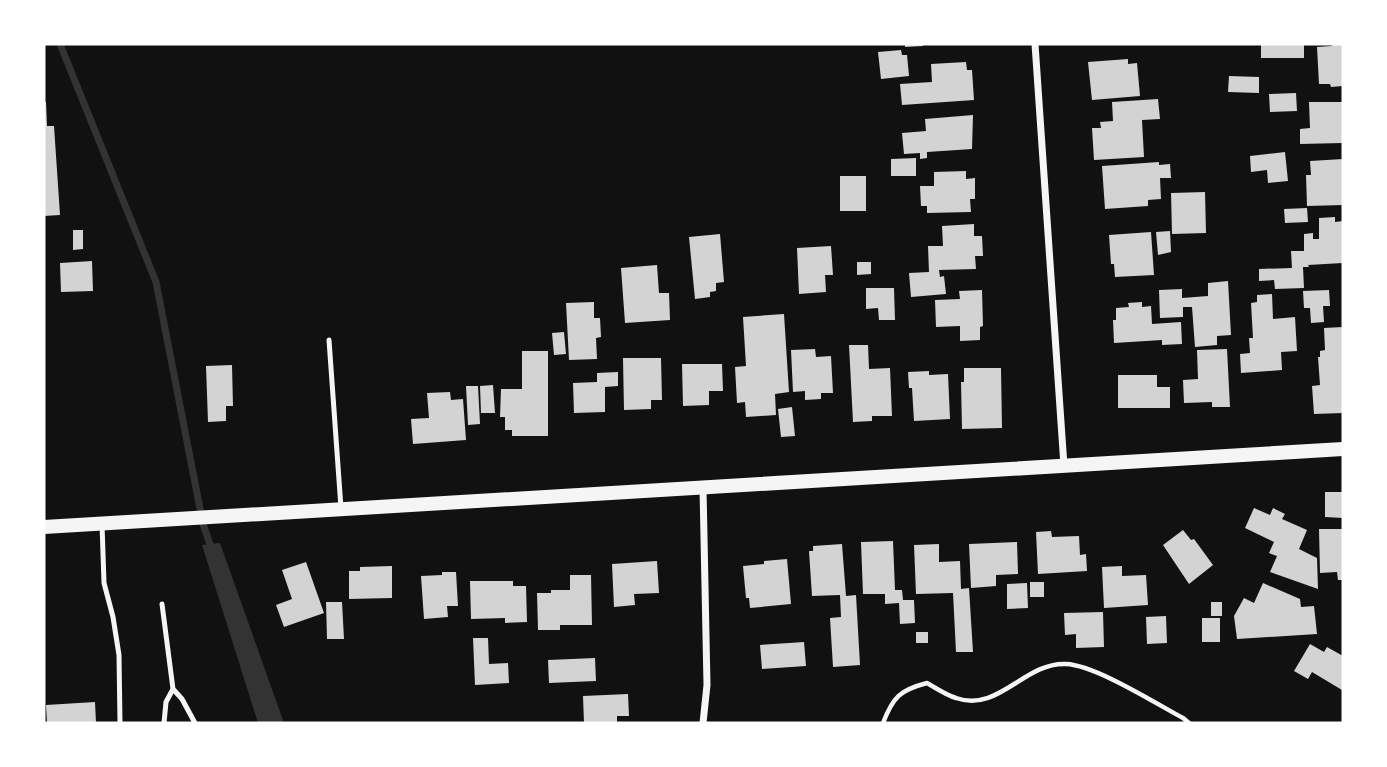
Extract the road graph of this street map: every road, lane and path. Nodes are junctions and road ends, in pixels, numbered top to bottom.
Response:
1 (1035, 44) edge
2 (329, 340) dead end
3 (1343, 449) edge
4 (1064, 466) junction
5 (703, 488) junction
6 (341, 508) junction
7 (102, 524) junction
8 (44, 527) edge
9 (162, 604) dead end
10 (173, 689) junction
11 (120, 723) edge
12 (164, 723) edge
13 (195, 723) edge
14 (703, 723) edge
15 (883, 723) edge
16 (1189, 723) edge

1 - 4 street
2 - 6 lane
3 - 4 main road
4 - 5 main road
5 - 6 main road
5 - 14 street
6 - 7 main road
7 - 8 main road
7 - 11 lane
9 - 10 lane
10 - 12 lane
10 - 13 lane
15 - 16 path

